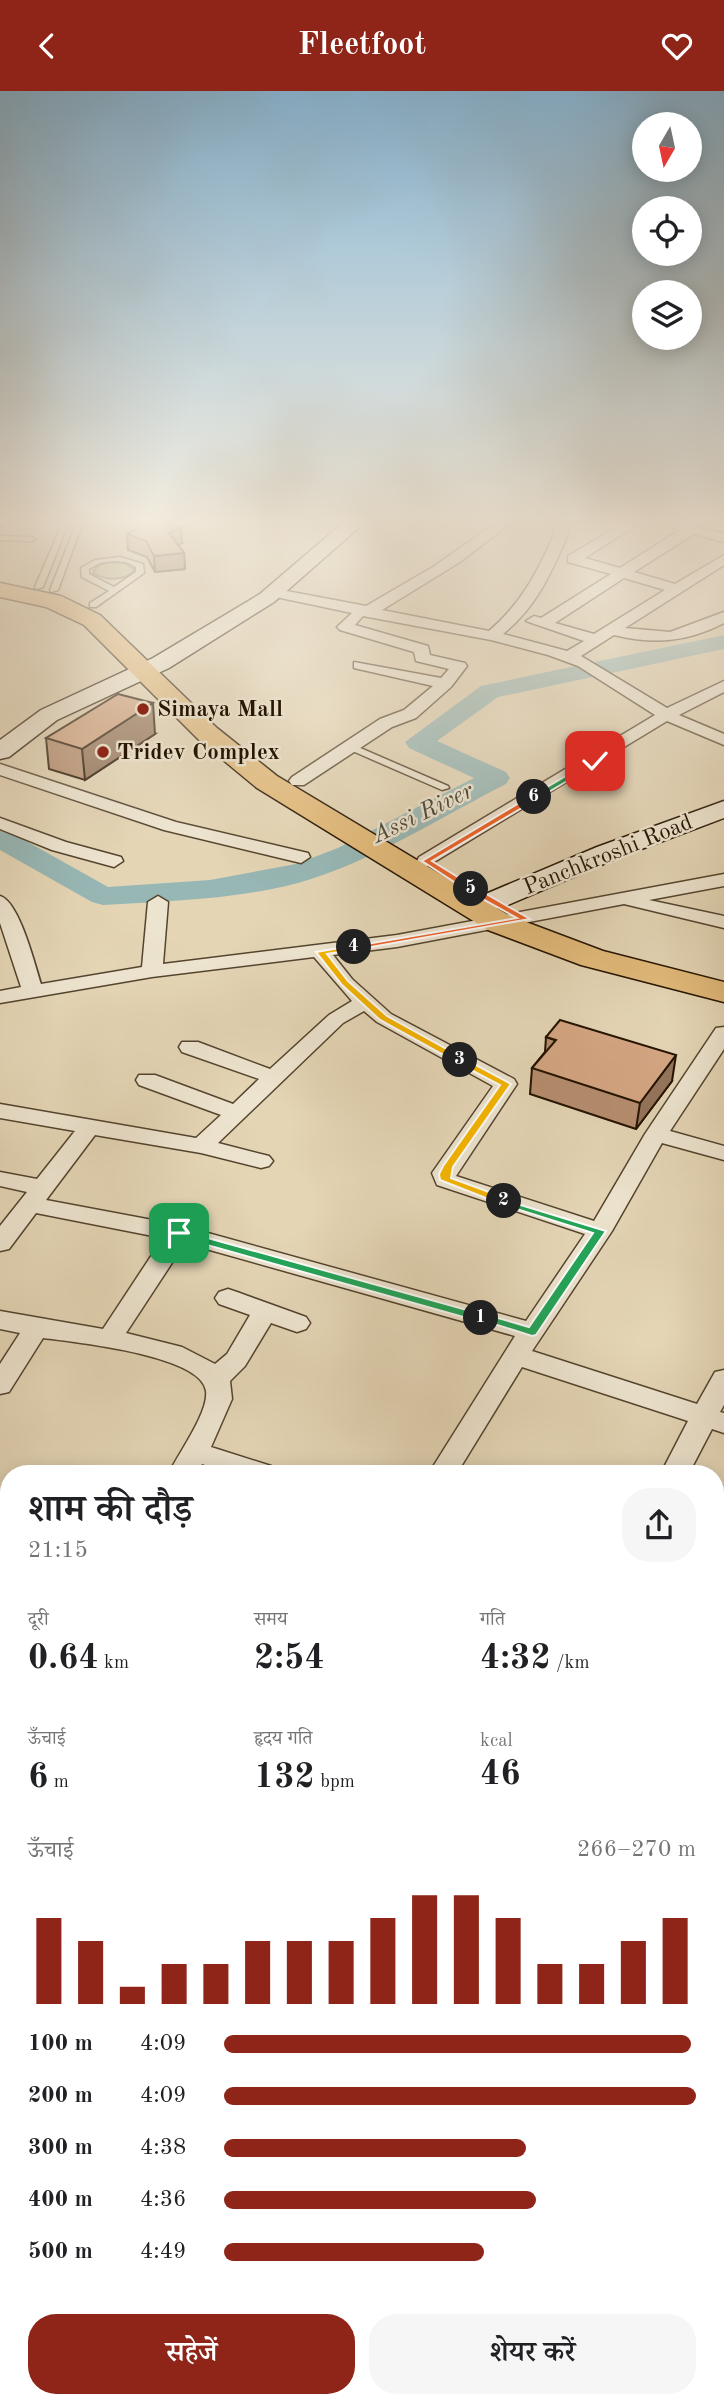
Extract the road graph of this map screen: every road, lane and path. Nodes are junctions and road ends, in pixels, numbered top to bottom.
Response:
1 (103, 630) edge
2 (117, 630) edge
3 (213, 630) edge
4 (356, 630) edge
5 (457, 630) edge
6 (500, 630) edge
7 (566, 630) edge
8 (613, 630) joint
9 (701, 630) edge
10 (492, 636) junction
11 (597, 640) junction
12 (583, 664) junction
13 (360, 665) dead end
14 (152, 667) junction
15 (445, 684) junction
16 (724, 686) edge
17 (666, 715) junction
18 (724, 740) edge
19 (351, 747) junction
20 (0, 753) edge
21 (0, 769) edge
22 (298, 781) junction
23 (445, 788) dead end
24 (724, 809) edge
25 (0, 823) edge
26 (365, 834) junction
27 (301, 857) dead end
28 (410, 858) junction
29 (114, 861) dead end
30 (724, 880) edge
31 (621, 899) junction
32 (0, 902) edge
33 (159, 902) dead end
34 (505, 915) junction
35 (724, 922) edge
36 (6, 928) edge
37 (320, 952) junction
38 (152, 971) junction
39 (724, 978) edge
40 (33, 992) junction
41 (724, 992) edge
42 (0, 997) edge
43 (365, 1002) junction
44 (724, 1033) edge
45 (190, 1047) dead end
46 (273, 1077) junction
47 (147, 1080) dead end
48 (0, 1111) edge
49 (236, 1113) junction
50 (91, 1125) junction
51 (656, 1134) junction
52 (201, 1146) junction
53 (724, 1153) edge
54 (261, 1161) dead end
55 (0, 1178) edge
56 (35, 1195) junction
57 (600, 1231) junction
58 (179, 1233) junction
59 (0, 1243) edge
60 (228, 1298) dead end
61 (265, 1312) junction
62 (0, 1320) edge
63 (297, 1323) dead end
64 (36, 1328) junction
65 (532, 1332) junction
66 (109, 1339) junction
67 (516, 1355) junction
68 (216, 1377) junction
69 (724, 1379) edge
70 (0, 1385) edge
71 (714, 1420) edge
72 (189, 1463) edge
73 (448, 1465) edge
74 (681, 1465) edge

1 - 14 main road
2 - 14 main road
3 - 14 street
4 - 15 street
5 - 10 street
6 - 10 street
7 - 11 street
8 - 9 street
8 - 11 street
10 - 12 street
11 - 12 street
12 - 17 street
13 - 15 street
14 - 20 street
14 - 22 main road
14 - 26 main road
15 - 19 street
16 - 17 street
17 - 18 street
17 - 28 street
19 - 22 street
19 - 23 lane
21 - 27 street
22 - 26 main road
24 - 34 street, Panchkroshi Road
25 - 29 street
26 - 28 main road
28 - 34 main road
30 - 31 street
31 - 34 street
31 - 35 street
32 - 36 street
33 - 38 street
34 - 37 street
34 - 39 main road
34 - 41 main road
36 - 40 street
37 - 38 street
37 - 43 street
38 - 40 street
40 - 42 street
43 - 46 street
43 - 57 street
44 - 51 street
45 - 46 street
46 - 49 street
47 - 49 street
48 - 50 street
49 - 52 street
50 - 52 street
50 - 56 street
51 - 53 street
51 - 57 street
52 - 54 street
55 - 56 street
56 - 58 street
56 - 59 street
57 - 65 street
58 - 65 street
58 - 66 street
60 - 61 street
61 - 63 street
61 - 68 street
62 - 64 street
64 - 66 street
64 - 70 street
65 - 67 street
66 - 68 street
67 - 71 street
67 - 73 street
68 - 72 street
69 - 71 street
71 - 74 street

